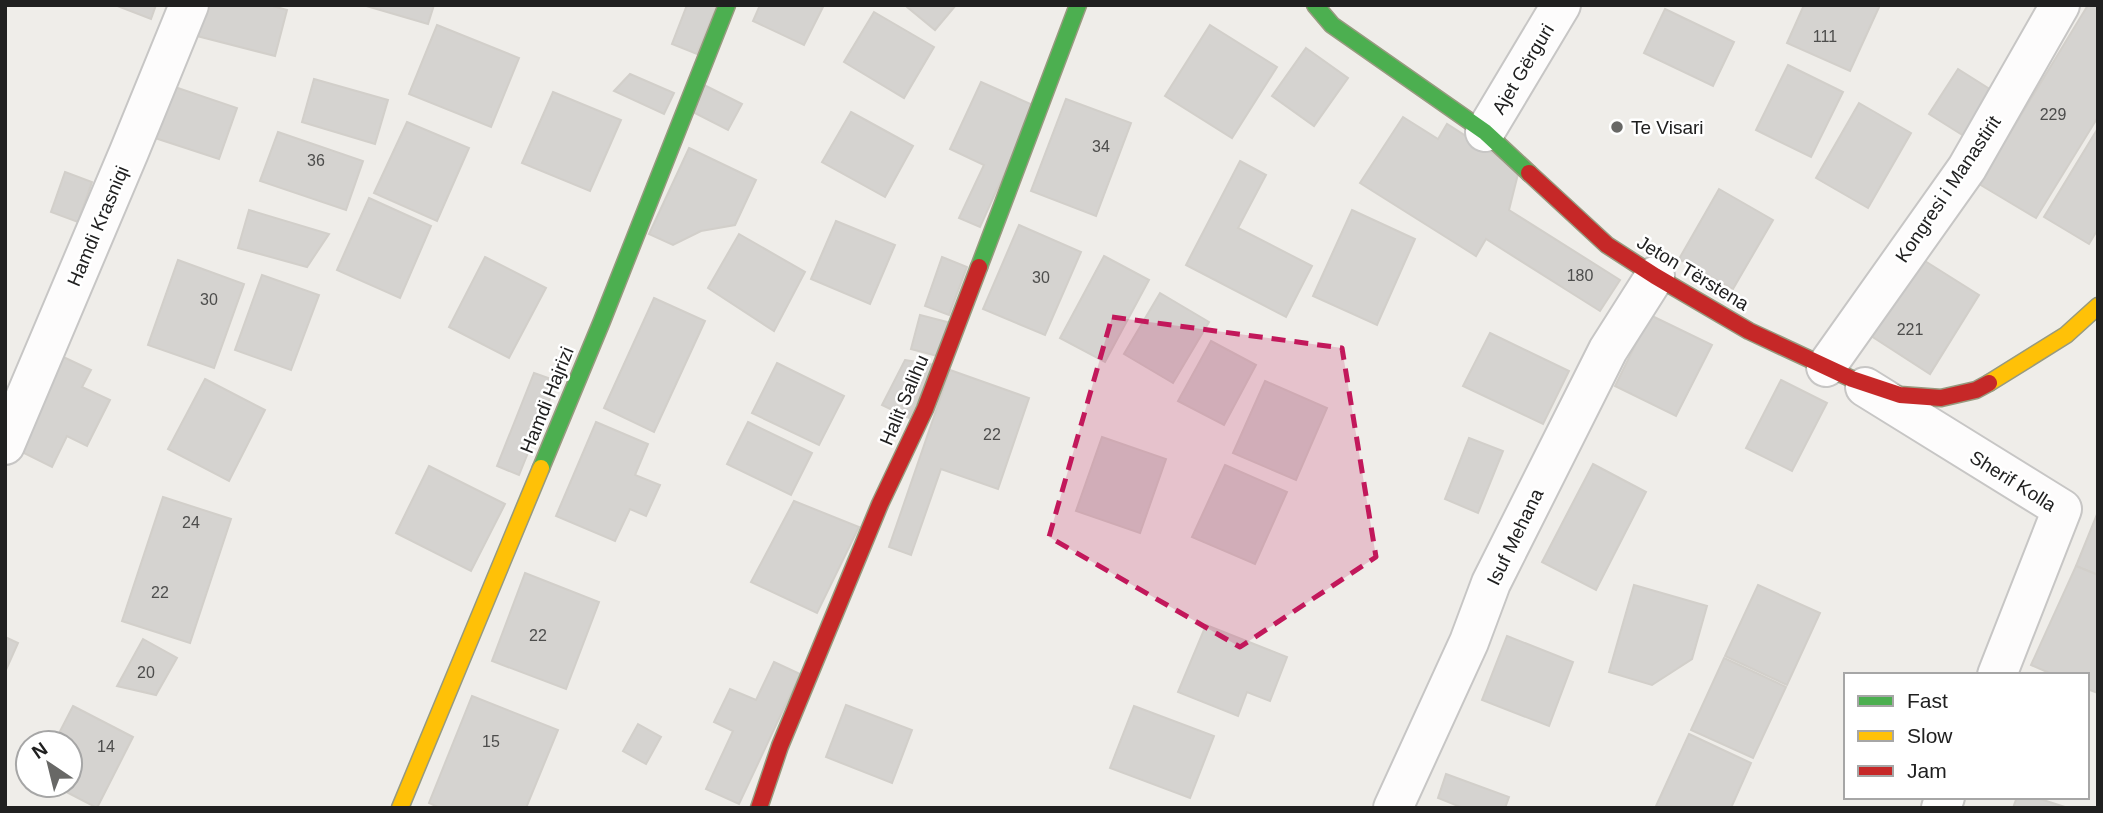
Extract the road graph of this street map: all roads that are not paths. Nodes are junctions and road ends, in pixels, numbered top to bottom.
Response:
1 (189, 5) edge
2 (727, 5) edge
3 (1078, 5) edge
4 (1315, 5) edge
5 (1560, 5) edge
6 (2060, 5) edge
7 (1485, 132) junction
8 (1654, 276) junction
9 (2098, 306) edge
10 (1839, 373) junction
11 (5, 445) edge
12 (1998, 673) edge
13 (400, 808) edge
14 (759, 808) edge
15 (1393, 808) edge

1 - 11 street, Hamdi Krasniqi
2 - 13 street, Hamdi Hajrizi
3 - 14 street, Halit Salihu
4 - 7 street, Jeton Tërstena
5 - 7 street, Ajet Gërguri
6 - 10 street, Kongresi i Manastirit
7 - 8 street, Jeton Tërstena
8 - 10 street, Jeton Tërstena
8 - 15 street, Isuf Mehana
9 - 10 street, Jeton Tërstena
10 - 12 street, Sherif Kolla

